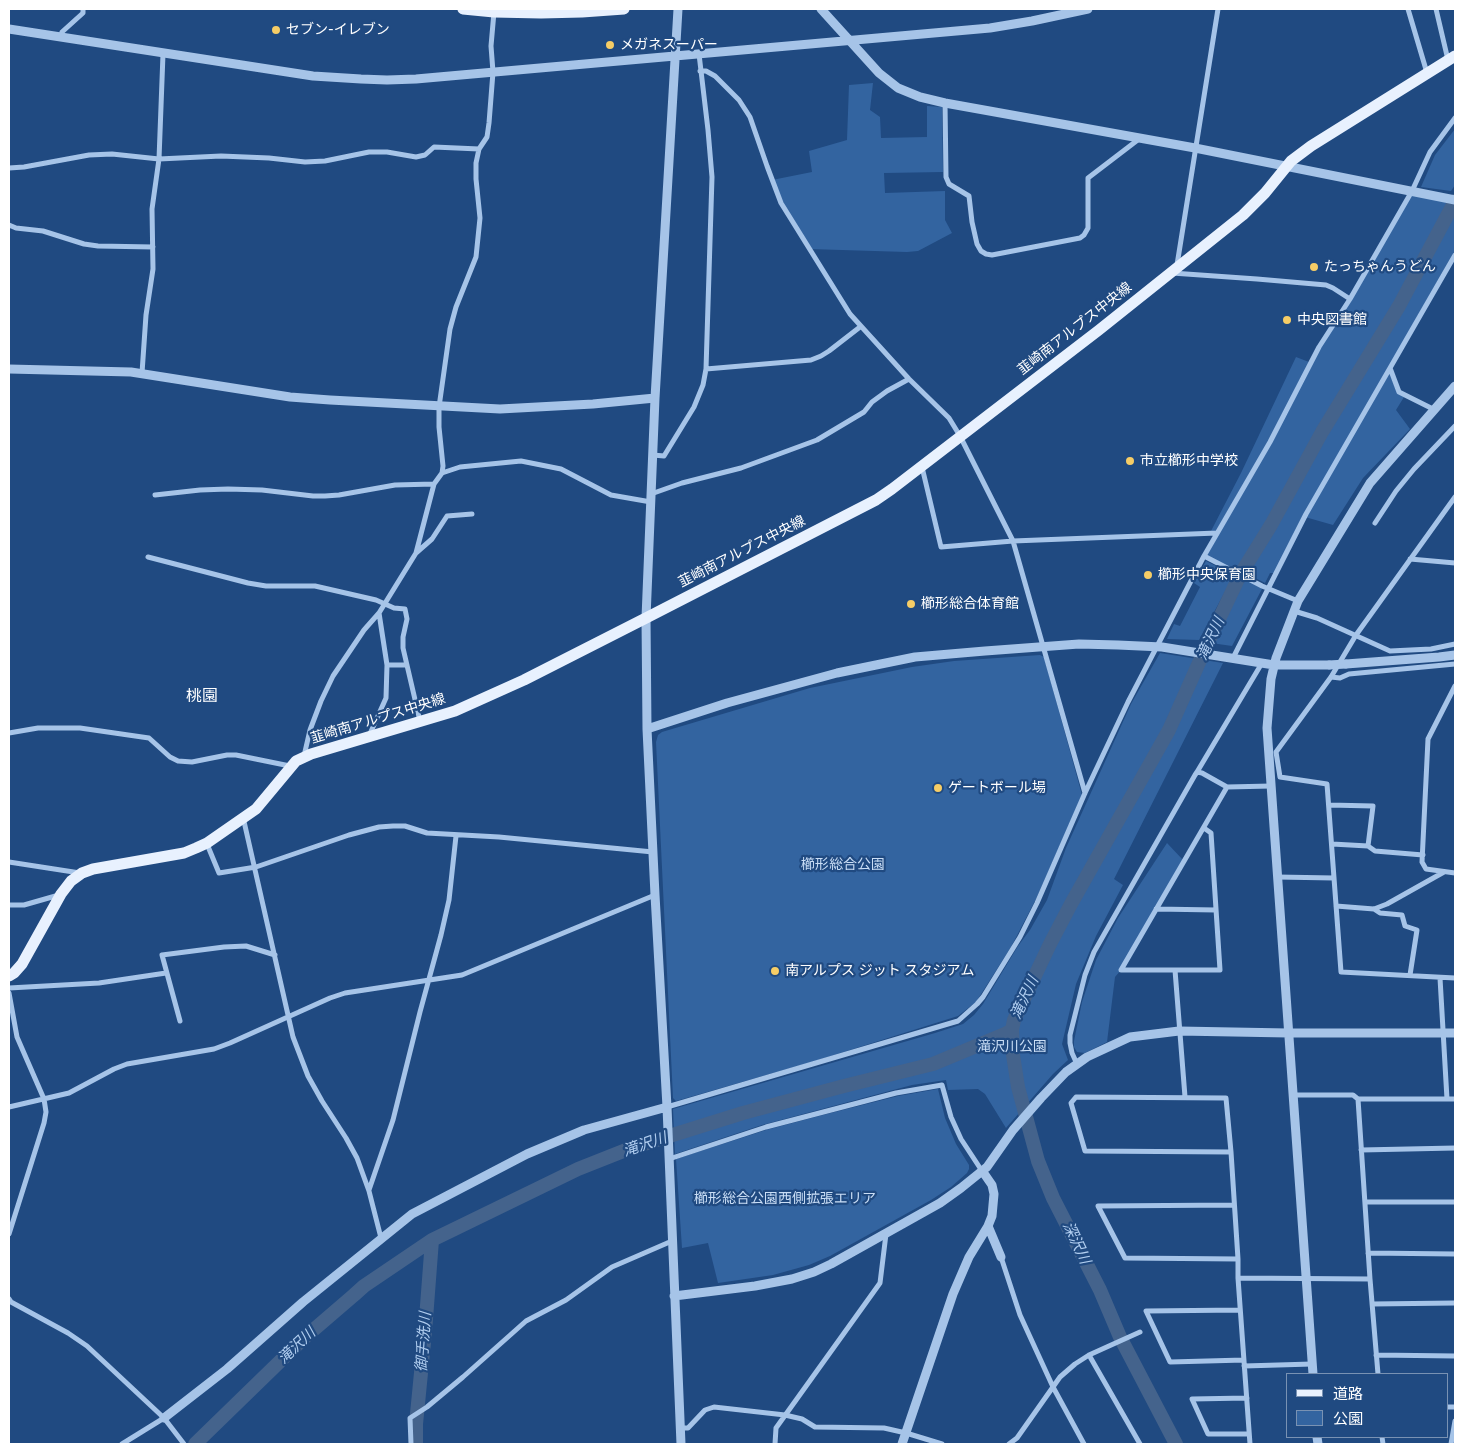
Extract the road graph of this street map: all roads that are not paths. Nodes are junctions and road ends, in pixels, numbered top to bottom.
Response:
1 (83, 9) edge
2 (463, 9) edge
3 (624, 9) edge
4 (678, 9) edge
5 (821, 9) edge
6 (1088, 9) edge
7 (1218, 9) edge
8 (1408, 9) edge
9 (1436, 9) edge
10 (494, 10) edge
11 (9, 29) edge
12 (61, 37) junction
13 (850, 41) junction
14 (164, 54) junction
15 (698, 54) junction
16 (676, 55) junction
17 (1452, 58) edge
18 (700, 71) junction
19 (493, 72) junction
20 (1427, 73) junction
21 (945, 103) junction
22 (1455, 118) edge
23 (1139, 138) junction
24 (1195, 148) junction
25 (479, 149) junction
26 (159, 159) junction
27 (1285, 167) junction
28 (9, 168) edge
29 (1412, 191) junction
30 (1455, 200) edge
31 (9, 225) edge
32 (153, 247) junction
33 (1455, 255) edge
34 (1173, 271) junction
35 (1350, 299) junction
36 (860, 327) junction
37 (1390, 368) junction
38 (9, 369) edge
39 (706, 370) junction
40 (142, 373) junction
41 (909, 379) junction
42 (1455, 386) edge
43 (655, 398) junction
44 (439, 407) junction
45 (1435, 410) junction
46 (1455, 426) edge
47 (960, 436) junction
48 (653, 455) junction
49 (922, 466) junction
50 (442, 473) junction
51 (434, 484) junction
52 (155, 495) dead end
53 (1455, 497) edge
54 (651, 498) junction
55 (472, 514) dead end
56 (1375, 522) dead end
57 (1217, 533) junction
58 (1013, 541) junction
59 (416, 553) junction
60 (1204, 556) junction
61 (148, 557) dead end
62 (1410, 559) junction
63 (1455, 563) edge
64 (1269, 588) junction
65 (1298, 601) junction
66 (385, 604) junction
67 (1294, 611) junction
68 (379, 613) junction
69 (646, 618) junction
70 (1356, 635) junction
71 (1455, 644) edge
72 (1044, 646) junction
73 (1160, 646) junction
74 (1455, 655) edge
75 (1230, 657) junction
76 (1262, 663) junction
77 (1455, 664) edge
78 (388, 665) junction
79 (1274, 665) junction
80 (407, 666) junction
81 (1330, 677) junction
82 (1455, 686) edge
83 (420, 722) junction
84 (647, 729) junction
85 (9, 733) edge
86 (369, 736) junction
87 (304, 757) junction
88 (290, 766) junction
89 (1198, 772) junction
90 (1271, 786) junction
91 (1227, 787) junction
92 (1085, 793) junction
93 (1329, 805) junction
94 (243, 817) junction
95 (1204, 828) junction
96 (456, 836) junction
97 (206, 843) junction
98 (1332, 844) junction
99 (1368, 846) junction
100 (653, 852) junction
101 (1423, 855) junction
102 (9, 862) edge
103 (256, 867) junction
104 (1444, 872) junction
105 (82, 873) junction
106 (1455, 873) edge
107 (1277, 877) junction
108 (1334, 878) junction
109 (61, 894) junction
110 (655, 895) junction
111 (9, 906) edge
112 (1336, 906) junction
113 (1156, 909) junction
114 (1374, 909) junction
115 (1216, 910) junction
116 (275, 955) junction
117 (1176, 970) junction
118 (166, 973) junction
119 (1410, 974) junction
120 (9, 976) edge
121 (1440, 978) junction
122 (1455, 978) edge
123 (429, 981) junction
124 (9, 988) edge
125 (9, 993) edge
126 (288, 1018) junction
127 (180, 1021) dead end
128 (1180, 1031) junction
129 (1288, 1033) junction
130 (1444, 1033) junction
131 (1455, 1033) edge
132 (1077, 1064) junction
133 (1292, 1095) junction
134 (1185, 1097) junction
135 (44, 1099) junction
136 (1358, 1099) junction
137 (1447, 1099) junction
138 (1455, 1099) edge
139 (9, 1107) edge
140 (667, 1109) junction
141 (1455, 1148) edge
142 (1361, 1150) junction
143 (1231, 1152) junction
144 (669, 1157) junction
145 (983, 1172) junction
146 (369, 1191) junction
147 (1365, 1202) junction
148 (1455, 1202) edge
149 (1234, 1205) junction
150 (988, 1226) junction
151 (886, 1233) junction
152 (9, 1234) edge
153 (381, 1238) junction
154 (672, 1241) junction
155 (1368, 1253) junction
156 (1455, 1254) edge
157 (1001, 1258) joint
158 (1238, 1259) junction
159 (1238, 1278) junction
160 (1306, 1278) junction
161 (1370, 1279) junction
162 (674, 1296) junction
163 (9, 1299) edge
164 (1455, 1303) edge
165 (1372, 1304) junction
166 (1240, 1310) junction
167 (1140, 1332) dead end
168 (1089, 1355) junction
169 (1376, 1355) junction
170 (1455, 1356) edge
171 (1244, 1363) junction
172 (1312, 1364) junction
173 (1313, 1373) edge
174 (1378, 1373) edge
175 (1053, 1387) junction
176 (1247, 1398) junction
177 (785, 1415) junction
178 (164, 1418) junction
179 (1455, 1421) edge
180 (680, 1428) junction
181 (906, 1433) junction
182 (1249, 1434) junction
183 (122, 1444) edge
184 (184, 1444) edge
185 (411, 1444) edge
186 (681, 1444) edge
187 (775, 1444) edge
188 (902, 1444) edge
189 (942, 1444) edge
190 (1009, 1444) edge
191 (1084, 1444) edge
192 (1140, 1444) edge
193 (1250, 1444) edge
194 (1451, 1444) edge

1 - 12 street
2 - 10 main road
3 - 10 main road
4 - 16 street
5 - 13 street
6 - 13 street
7 - 24 street
8 - 20 street
9 - 17 street
10 - 19 street
11 - 12 street
12 - 14 street
13 - 15 street
13 - 21 street
14 - 19 street
14 - 26 street
15 - 16 street
15 - 18 street
16 - 19 street
16 - 43 street
17 - 20 main road, 韮崎南アルプス中央線
18 - 36 street
18 - 39 street
19 - 25 street
20 - 27 main road, 韮崎南アルプス中央線
21 - 23 street
21 - 23 street
22 - 29 street
23 - 24 street
24 - 27 street
24 - 34 street
25 - 26 street
25 - 44 street
26 - 28 street
26 - 32 street
27 - 29 street
27 - 34 main road, 韮崎南アルプス中央線
29 - 30 street
29 - 35 street
31 - 32 street
32 - 40 street
33 - 37 street
34 - 35 street
34 - 47 main road, 韮崎南アルプス中央線
35 - 57 street
36 - 39 street
36 - 41 street
37 - 45 street
37 - 64 street
38 - 40 street
39 - 48 street
40 - 44 street
41 - 47 street
41 - 54 street
42 - 45 street
43 - 44 street
43 - 48 street
44 - 50 street
45 - 65 street
46 - 56 street
47 - 49 main road, 韮崎南アルプス中央線
47 - 58 street
48 - 54 street
49 - 58 street
49 - 69 main road, 韮崎南アルプス中央線
50 - 51 street
50 - 54 street
51 - 52 street
51 - 59 street
53 - 62 street
54 - 69 street
55 - 59 street
57 - 58 street
57 - 60 street
58 - 72 street
59 - 66 street
60 - 64 street
60 - 73 street
61 - 66 street
62 - 63 street
62 - 70 street
64 - 65 street
64 - 75 street
65 - 67 street
66 - 68 street
66 - 80 street
67 - 70 street
67 - 79 street
68 - 78 street
68 - 87 street
69 - 83 main road, 韮崎南アルプス中央線
69 - 84 street
70 - 71 street
70 - 81 street
72 - 73 street
72 - 84 street
72 - 92 street
73 - 75 street
73 - 92 street
74 - 79 street, bridge
75 - 76 street
76 - 79 street
76 - 89 street
77 - 81 street
78 - 80 street
78 - 86 street
79 - 90 street
80 - 83 street
81 - 93 street
82 - 101 street
83 - 86 main road, 韮崎南アルプス中央線
84 - 100 street
85 - 88 street
86 - 87 main road, 韮崎南アルプス中央線
87 - 88 main road, 韮崎南アルプス中央線
88 - 94 main road, 韮崎南アルプス中央線
89 - 91 street
89 - 132 street
90 - 91 street
90 - 107 street
91 - 95 street
92 - 140 street
93 - 98 street
93 - 99 street
94 - 97 main road, 韮崎南アルプス中央線
94 - 103 street
95 - 113 street
95 - 115 street
96 - 100 street
96 - 103 street
96 - 123 street
97 - 103 street
97 - 105 main road, 韮崎南アルプス中央線
98 - 99 street
98 - 108 street
99 - 101 street
100 - 110 street
101 - 104 street
102 - 105 street
103 - 116 street
104 - 106 street
104 - 114 street
105 - 109 main road, 韮崎南アルプス中央線
107 - 108 street
107 - 129 street
108 - 112 street
109 - 111 street
109 - 120 main road, 韮崎南アルプス中央線
110 - 123 street
110 - 140 street
112 - 114 street
112 - 119 street
113 - 115 street
113 - 117 street
114 - 119 street
115 - 117 street
116 - 118 street
116 - 126 street
117 - 128 street
118 - 124 street
118 - 127 street
119 - 121 street
121 - 122 street
121 - 130 street
123 - 126 street
123 - 146 street
125 - 135 street
126 - 135 street
126 - 146 street
128 - 129 street
128 - 132 street
128 - 134 street
129 - 130 street
129 - 133 street
130 - 131 street
130 - 137 street
132 - 145 street
133 - 136 street
133 - 160 street
134 - 143 street
134 - 143 street
135 - 139 street
135 - 152 street
136 - 137 street
136 - 142 street
137 - 138 street
140 - 144 street
140 - 153 street
141 - 142 street
142 - 147 street
143 - 149 street
144 - 145 street
144 - 154 street
145 - 150 street
145 - 151 street
146 - 153 street
147 - 148 street
147 - 155 street
149 - 158 street
149 - 158 street
150 - 157 street
150 - 181 street
151 - 162 street
151 - 177 street
153 - 178 street
154 - 162 street
154 - 185 street
155 - 156 street
155 - 161 street
157 - 175 street
158 - 159 street
159 - 160 street
159 - 166 street
160 - 161 street
160 - 172 street
161 - 165 street
162 - 180 street
163 - 178 street
164 - 165 street
165 - 169 street
166 - 171 street
166 - 171 street
167 - 168 street
168 - 175 street
168 - 192 street
169 - 170 street
169 - 174 street
171 - 172 street
171 - 176 street
172 - 173 street
175 - 190 street
175 - 191 street
176 - 182 street
176 - 182 street
177 - 180 street
177 - 181 street
177 - 187 street
178 - 183 street
178 - 184 street
179 - 194 street
180 - 186 street
181 - 188 street
181 - 189 street
182 - 193 street

